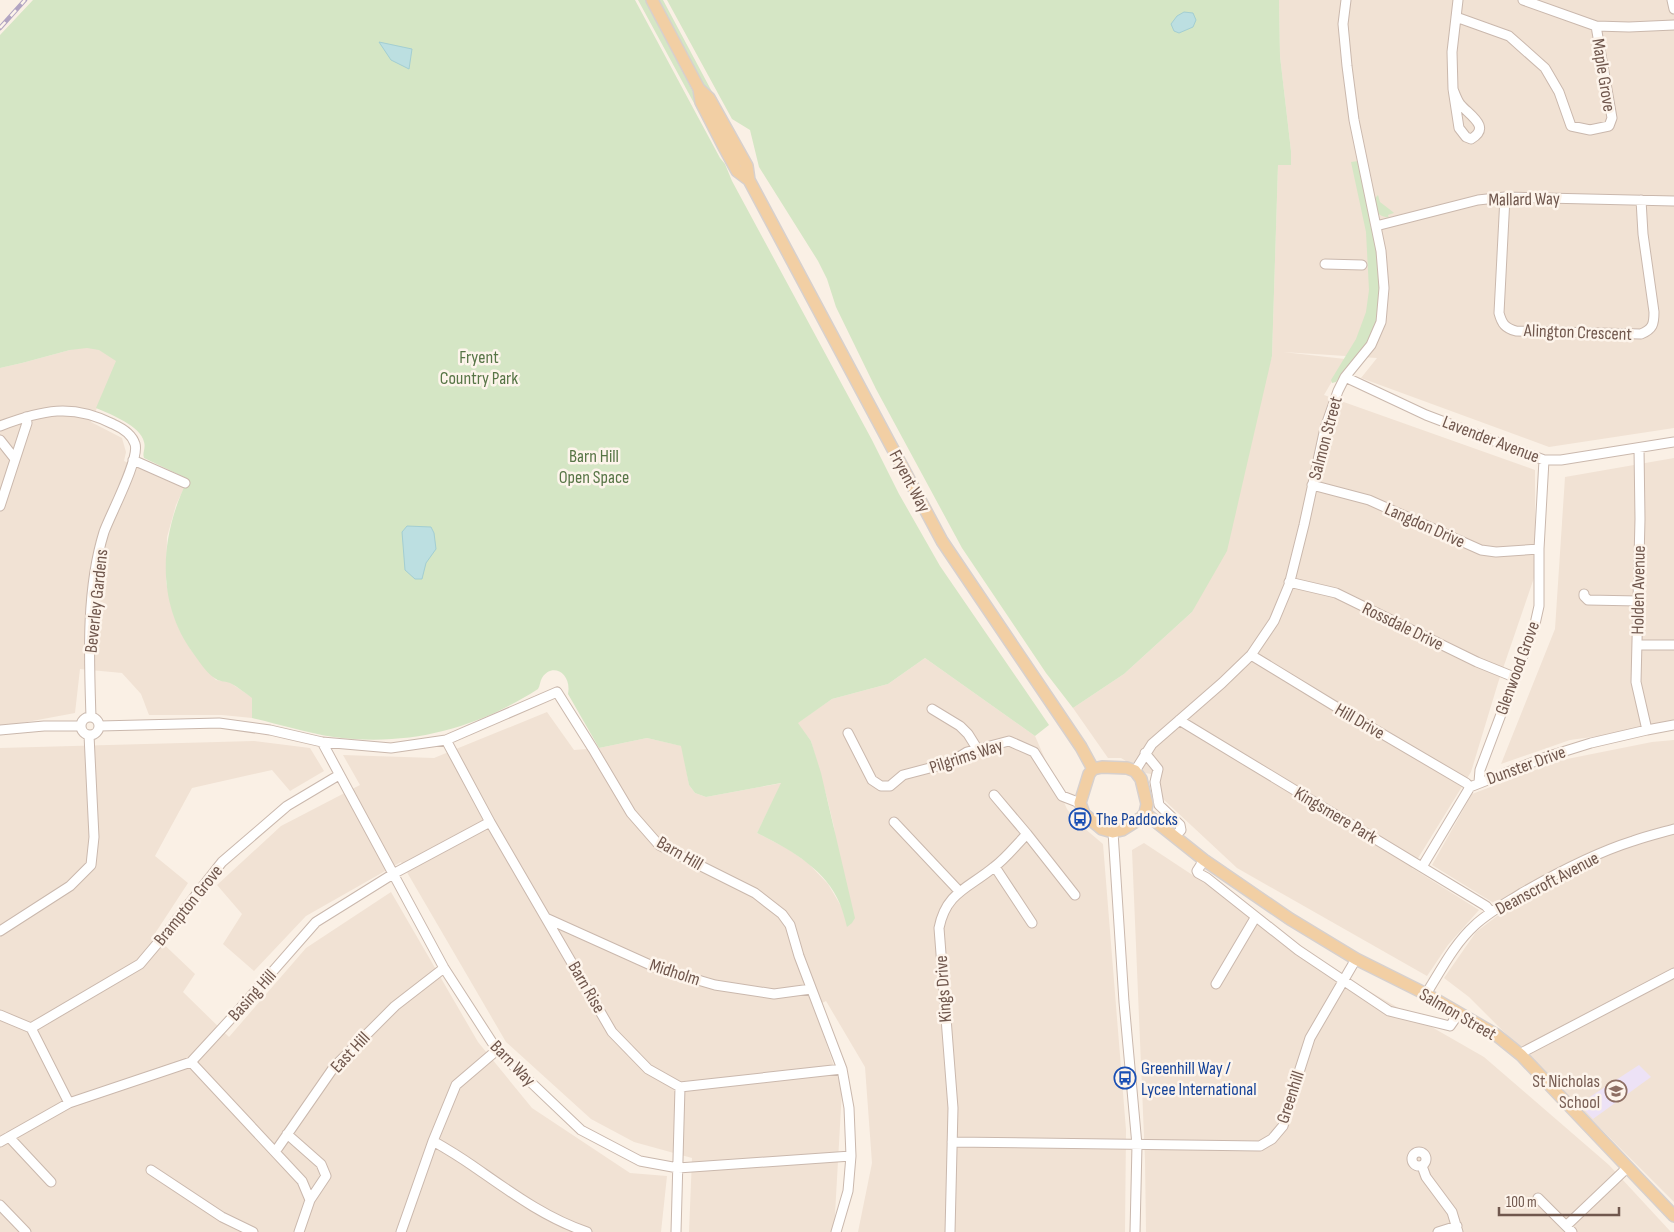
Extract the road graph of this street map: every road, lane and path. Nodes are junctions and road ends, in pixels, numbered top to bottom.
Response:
1 (652, 0) edge
2 (1346, 0) edge
3 (1458, 0) edge
4 (1523, 0) edge
5 (1672, 0) edge
6 (1674, 9) edge
7 (1456, 17) junction
8 (1674, 25) edge
9 (1596, 26) junction
10 (1453, 89) junction
11 (1505, 197) junction
12 (1641, 200) junction
13 (1674, 201) edge
14 (1376, 226) junction
15 (1325, 264) dead end
16 (1362, 266) dead end
17 (1345, 378) junction
18 (26, 417) junction
19 (0, 426) edge
20 (0, 440) edge
21 (1674, 442) edge
22 (1639, 448) junction
23 (134, 455) junction
24 (15, 459) junction
25 (1544, 460) junction
26 (185, 483) dead end
27 (1312, 485) junction
28 (0, 506) edge
29 (1539, 549) junction
30 (1289, 582) junction
31 (1584, 594) dead end
32 (1638, 601) junction
33 (1637, 645) junction
34 (1674, 645) edge
35 (1251, 655) junction
36 (1514, 677) junction
37 (932, 709) dead end
38 (91, 717) junction
39 (1179, 720) junction
40 (1674, 725) edge
41 (81, 726) junction
42 (100, 726) junction
43 (0, 730) edge
44 (1647, 730) junction
45 (848, 733) dead end
46 (89, 735) junction
47 (446, 740) junction
48 (322, 742) junction
49 (978, 750) junction
50 (1145, 753) junction
51 (1093, 769) junction
52 (1135, 771) junction
53 (339, 775) junction
54 (1474, 785) junction
55 (994, 795) dead end
56 (1080, 802) junction
57 (1145, 813) junction
58 (490, 822) junction
59 (894, 822) dead end
60 (1674, 829) edge
61 (1113, 832) junction
62 (1027, 834) junction
63 (1175, 836) junction
64 (1204, 860) junction
65 (995, 867) junction
66 (1422, 867) junction
67 (393, 874) junction
68 (959, 891) junction
69 (1075, 895) dead end
70 (1491, 912) junction
71 (546, 918) junction
72 (1255, 918) junction
73 (1032, 923) dead end
74 (0, 931) edge
75 (1356, 959) junction
76 (444, 968) junction
77 (1674, 973) edge
78 (1345, 981) junction
79 (1216, 984) dead end
80 (811, 988) junction
81 (1426, 994) junction
82 (1459, 1013) junction
83 (0, 1015) edge
84 (31, 1028) junction
85 (496, 1050) junction
86 (1521, 1055) junction
87 (191, 1062) junction
88 (842, 1069) junction
89 (680, 1087) junction
90 (69, 1102) junction
91 (287, 1134) junction
92 (9, 1136) junction
93 (434, 1141) junction
94 (0, 1142) edge
95 (952, 1142) junction
96 (1137, 1144) junction
97 (274, 1152) junction
98 (851, 1156) junction
99 (1422, 1166) dead end
100 (1628, 1167) junction
101 (678, 1168) junction
102 (151, 1170) dead end
103 (51, 1182) dead end
104 (1538, 1198) dead end
105 (310, 1200) junction
106 (0, 1204) edge
107 (1674, 1216) edge
108 (1458, 1229) edge
109 (1569, 1229) edge
110 (26, 1232) edge
111 (253, 1232) edge
112 (299, 1232) edge
113 (401, 1232) edge
114 (587, 1232) edge
115 (676, 1232) edge
116 (836, 1232) edge
117 (950, 1232) edge
118 (1135, 1232) edge
119 (1438, 1232) edge

1 - 51 main road, Fryent Way
2 - 14 street, Salmon Street
3 - 7 street
4 - 9 street, Maple Grove
5 - 6 street
7 - 9 street, Maple Grove
7 - 10 street
8 - 9 street, Maple Grove
10 - 10 street
11 - 12 street, Mallard Way
11 - 12 street, Alington Crescent
11 - 14 street, Mallard Way
12 - 13 street, Mallard Way
14 - 17 street, Salmon Street
15 - 16 street
17 - 25 street, Lavender Avenue
17 - 27 street, Salmon Street
18 - 19 street
18 - 23 street
18 - 24 street
20 - 24 street
21 - 22 street, Lavender Avenue
22 - 25 street, Lavender Avenue
22 - 32 street, Holden Avenue
23 - 26 street
23 - 38 street, Beverley Gardens
24 - 28 street
25 - 29 street, Glenwood Grove
27 - 29 street, Langdon Drive
27 - 30 street, Salmon Street
29 - 36 street, Glenwood Grove
30 - 35 street, Salmon Street
30 - 36 street, Rossdale Drive
31 - 32 street
32 - 33 street, Holden Avenue
33 - 34 street
33 - 44 street, Holden Avenue
35 - 39 street, Salmon Street
35 - 54 street, Hill Drive
36 - 54 street, Glenwood Grove
37 - 49 street
38 - 41 street
38 - 42 street
39 - 50 street, Salmon Street
39 - 66 street, Kingsmere Park
40 - 44 street, Dunster Drive
41 - 43 street
41 - 46 street
42 - 46 street
42 - 48 street, Barn Hill
44 - 54 street, Dunster Drive
45 - 49 street, Pilgrims Way
46 - 74 street
47 - 48 street, Barn Hill
47 - 58 street, Barn Rise
47 - 80 street, Barn Hill
48 - 53 street, Barn Way
49 - 56 street, Pilgrims Way
50 - 52 street, Salmon Street
50 - 63 street
51 - 52 main road
51 - 56 main road
52 - 57 main road
53 - 67 street, Barn Way
53 - 84 street, Brampton Grove
54 - 66 street, Dunster Drive
55 - 62 street
56 - 61 main road
57 - 61 main road
57 - 63 main road, Salmon Street
58 - 67 street, Basing Hill
58 - 71 street, Barn Rise
59 - 68 street
60 - 70 street, Deanscroft Avenue
61 - 96 street
62 - 65 street, Kings Drive
62 - 69 street
63 - 64 main road, Salmon Street
64 - 72 street
64 - 75 main road, Salmon Street
65 - 68 street, Kings Drive
65 - 73 street
66 - 70 street, Kingsmere Park
67 - 76 street, Barn Way
67 - 87 street, Basing Hill
68 - 95 street, Kings Drive
70 - 81 street, Deanscroft Avenue
71 - 80 street, Midholm
71 - 89 street, Barn Rise
72 - 78 street
72 - 79 street
75 - 78 street, Greenhill
75 - 81 main road, Salmon Street
76 - 85 street, Barn Way
76 - 91 street, East Hill
77 - 86 street
78 - 82 street
78 - 96 street, Greenhill
80 - 88 street, Barn Hill
81 - 82 main road, Salmon Street
82 - 86 main road, Salmon Street
83 - 84 street
84 - 90 street
85 - 93 street
85 - 101 street, Barn Way
86 - 100 main road, Salmon Street
87 - 90 street, Basing Hill
87 - 97 street
88 - 89 street
88 - 98 street, Barn Hill
89 - 101 street
90 - 92 street, Basing Hill
91 - 97 street, East Hill
91 - 105 street
92 - 94 street, Basing Hill
92 - 103 street
93 - 113 street
93 - 114 street
95 - 96 street, Greenhill
95 - 117 street, Kings Drive
96 - 118 street
97 - 105 street
98 - 101 street, Barn Way
98 - 116 street, Barn Hill
99 - 108 street
100 - 107 main road, Salmon Street
100 - 109 street
101 - 115 street
102 - 111 street
104 - 109 street
105 - 112 street
106 - 110 street
108 - 119 street

